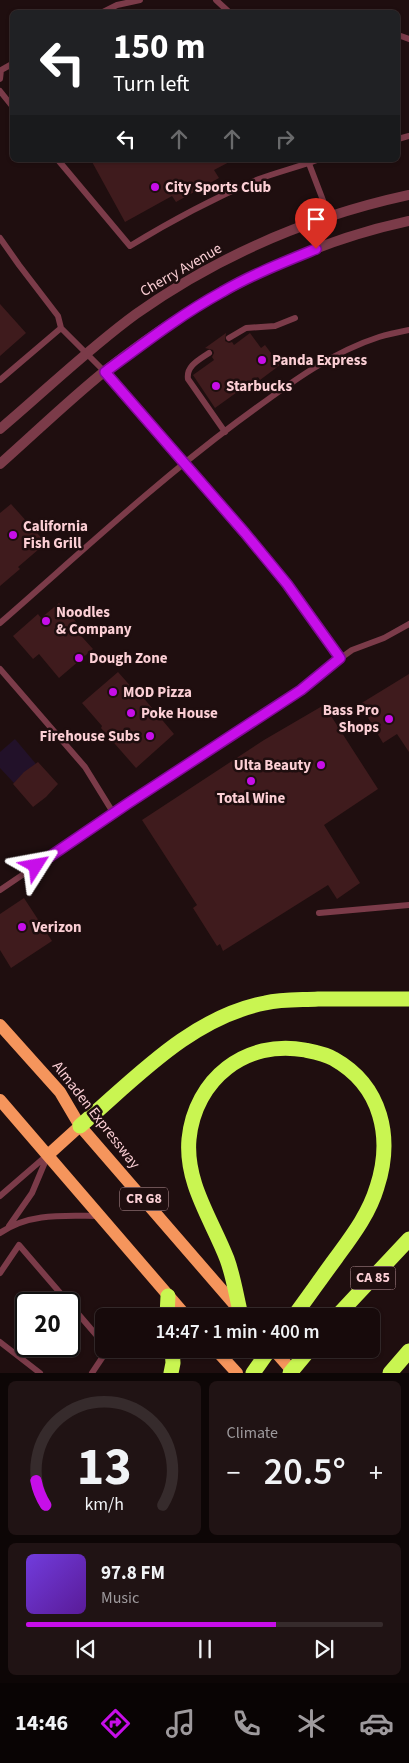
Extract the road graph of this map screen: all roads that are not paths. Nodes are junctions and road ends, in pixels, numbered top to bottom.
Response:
1 (140, 0) edge
2 (216, 0) edge
3 (106, 10) edge
4 (228, 10) edge
5 (10, 65) edge
6 (0, 78) edge
7 (0, 91) edge
8 (10, 104) edge
9 (60, 162) edge
10 (305, 162) edge
11 (308, 162) edge
12 (409, 195) edge
13 (329, 216) junction
14 (409, 221) edge
15 (0, 238) edge
16 (296, 318) dead end
17 (61, 328) junction
18 (409, 330) edge
19 (229, 338) dead end
20 (209, 353) dead end
21 (86, 354) junction
22 (105, 372) junction
23 (0, 380) edge
24 (0, 429) edge
25 (225, 432) junction
26 (0, 464) edge
27 (184, 464) junction
28 (0, 623) edge
29 (409, 624) edge
30 (340, 658) junction
31 (0, 669) edge
32 (114, 814) junction
33 (0, 890) edge
34 (409, 906) edge
35 (319, 913) dead end
36 (409, 999) edge
37 (0, 1025) edge
38 (0, 1100) edge
39 (80, 1126) junction
40 (48, 1155) junction
41 (0, 1196) edge
42 (101, 1216) junction
43 (8, 1227) junction
44 (0, 1233) edge
45 (409, 1240) edge
46 (0, 1273) edge
47 (168, 1296) junction
48 (167, 1308) edge
49 (179, 1308) edge
50 (237, 1308) edge
51 (240, 1308) edge
52 (300, 1308) edge
53 (345, 1308) edge
54 (95, 1334) edge
55 (0, 1342) edge
56 (409, 1352) edge
57 (102, 1358) edge
58 (173, 1358) edge
59 (223, 1358) edge
60 (264, 1358) edge
61 (280, 1358) edge
62 (302, 1358) edge
63 (40, 1373) edge
64 (92, 1373) edge
65 (171, 1373) edge
66 (237, 1373) edge
67 (253, 1373) edge
68 (290, 1373) edge
69 (294, 1373) edge
70 (390, 1373) edge

1 - 3 lane
2 - 4 lane
5 - 6 lane
7 - 8 lane
9 - 10 lane
11 - 13 lane
12 - 13 street, Cherry Avenue
13 - 21 street, Cherry Avenue
14 - 22 street
15 - 17 lane
16 - 19 lane
17 - 21 lane
17 - 23 lane
18 - 25 lane
20 - 25 lane
21 - 22 lane
21 - 24 street, Cherry Avenue
22 - 26 street
22 - 27 lane
25 - 27 lane
27 - 28 lane
27 - 30 lane
29 - 30 lane
30 - 32 lane
31 - 32 lane
32 - 33 lane
34 - 35 lane
36 - 39 highway
37 - 39 main road, Almaden Expressway / CR G8
38 - 40 main road, CR G8
39 - 40 main road
39 - 50 main road, Almaden Expressway / CR G8
40 - 41 lane
40 - 42 main road, CR G8
40 - 43 lane
42 - 43 lane
42 - 47 main road, CR G8
43 - 44 lane
45 - 53 highway, CA 85
46 - 54 lane
47 - 48 highway
47 - 49 main road, CR G8
51 - 52 highway
55 - 63 lane
56 - 70 highway
57 - 64 lane
58 - 65 highway
59 - 66 main road
60 - 67 highway
61 - 69 main road
62 - 68 highway

